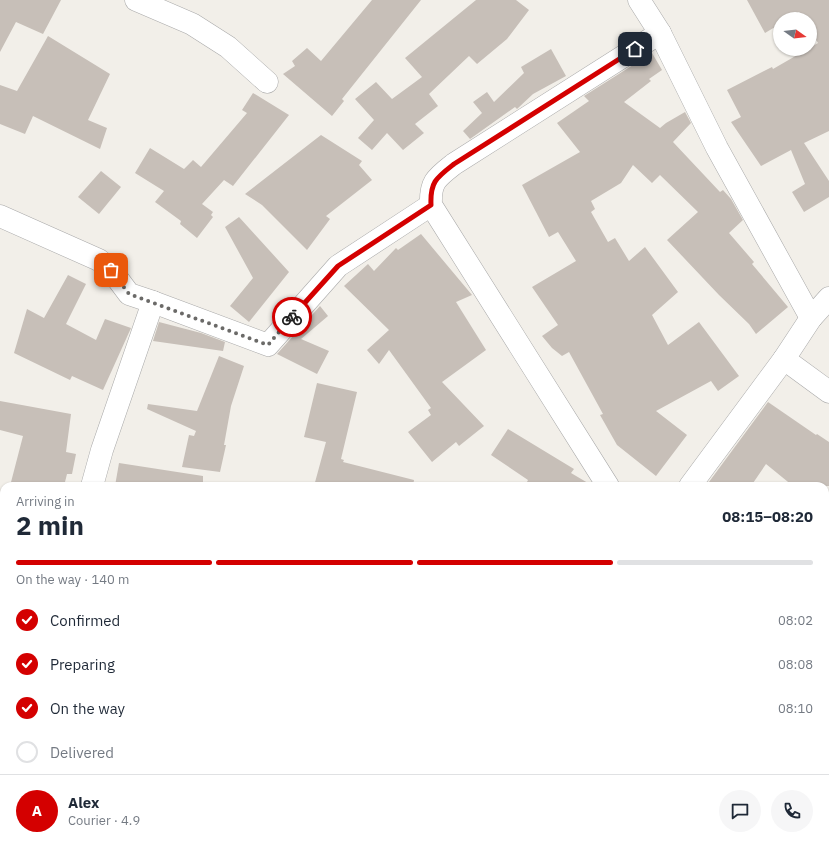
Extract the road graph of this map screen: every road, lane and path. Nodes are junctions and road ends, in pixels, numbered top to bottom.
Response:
1 (136, 0) edge
2 (639, 0) edge
3 (660, 33) junction
4 (267, 82) dead end
5 (431, 205) junction
6 (0, 216) edge
7 (829, 298) edge
8 (153, 302) junction
9 (811, 318) junction
10 (784, 359) junction
11 (829, 392) edge
12 (93, 482) edge
13 (605, 482) edge
14 (693, 482) edge

1 - 4 street
2 - 3 street
3 - 5 street
3 - 9 street
5 - 8 street
5 - 13 street
6 - 8 street
7 - 9 street
8 - 12 street
9 - 10 street
10 - 11 street
10 - 14 street

